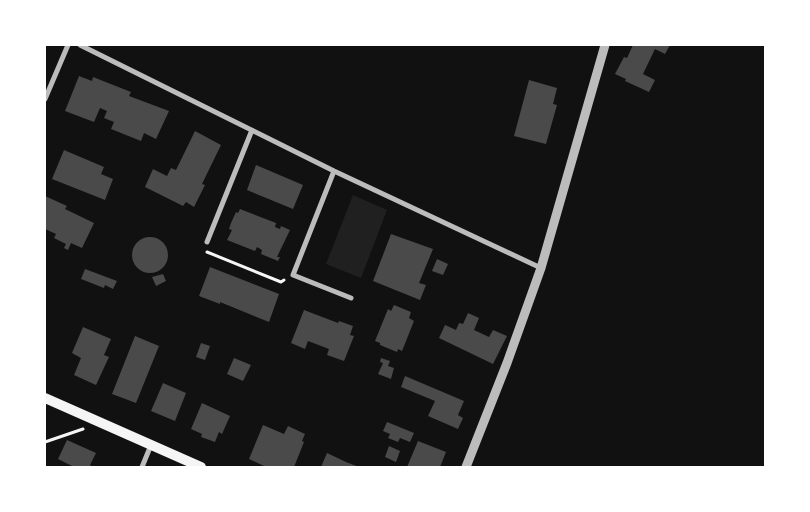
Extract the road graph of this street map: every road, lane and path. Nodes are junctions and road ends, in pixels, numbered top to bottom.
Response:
1 (68, 45) edge
2 (80, 45) edge
3 (605, 45) edge
4 (45, 99) edge
5 (252, 130) junction
6 (334, 171) junction
7 (207, 242) joint
8 (540, 268) junction
9 (293, 275) junction
10 (352, 298) dead end
11 (45, 398) edge
12 (100, 423) junction
13 (45, 442) edge
14 (151, 445) junction
15 (142, 467) edge
16 (201, 467) edge
17 (466, 467) edge

1 - 4 street
2 - 5 street
3 - 8 street
5 - 6 street
5 - 7 street
6 - 8 street
6 - 9 street
7 - 9 path
8 - 17 street
9 - 10 street
11 - 12 main road
12 - 13 path
12 - 14 main road
14 - 15 street
14 - 16 main road

